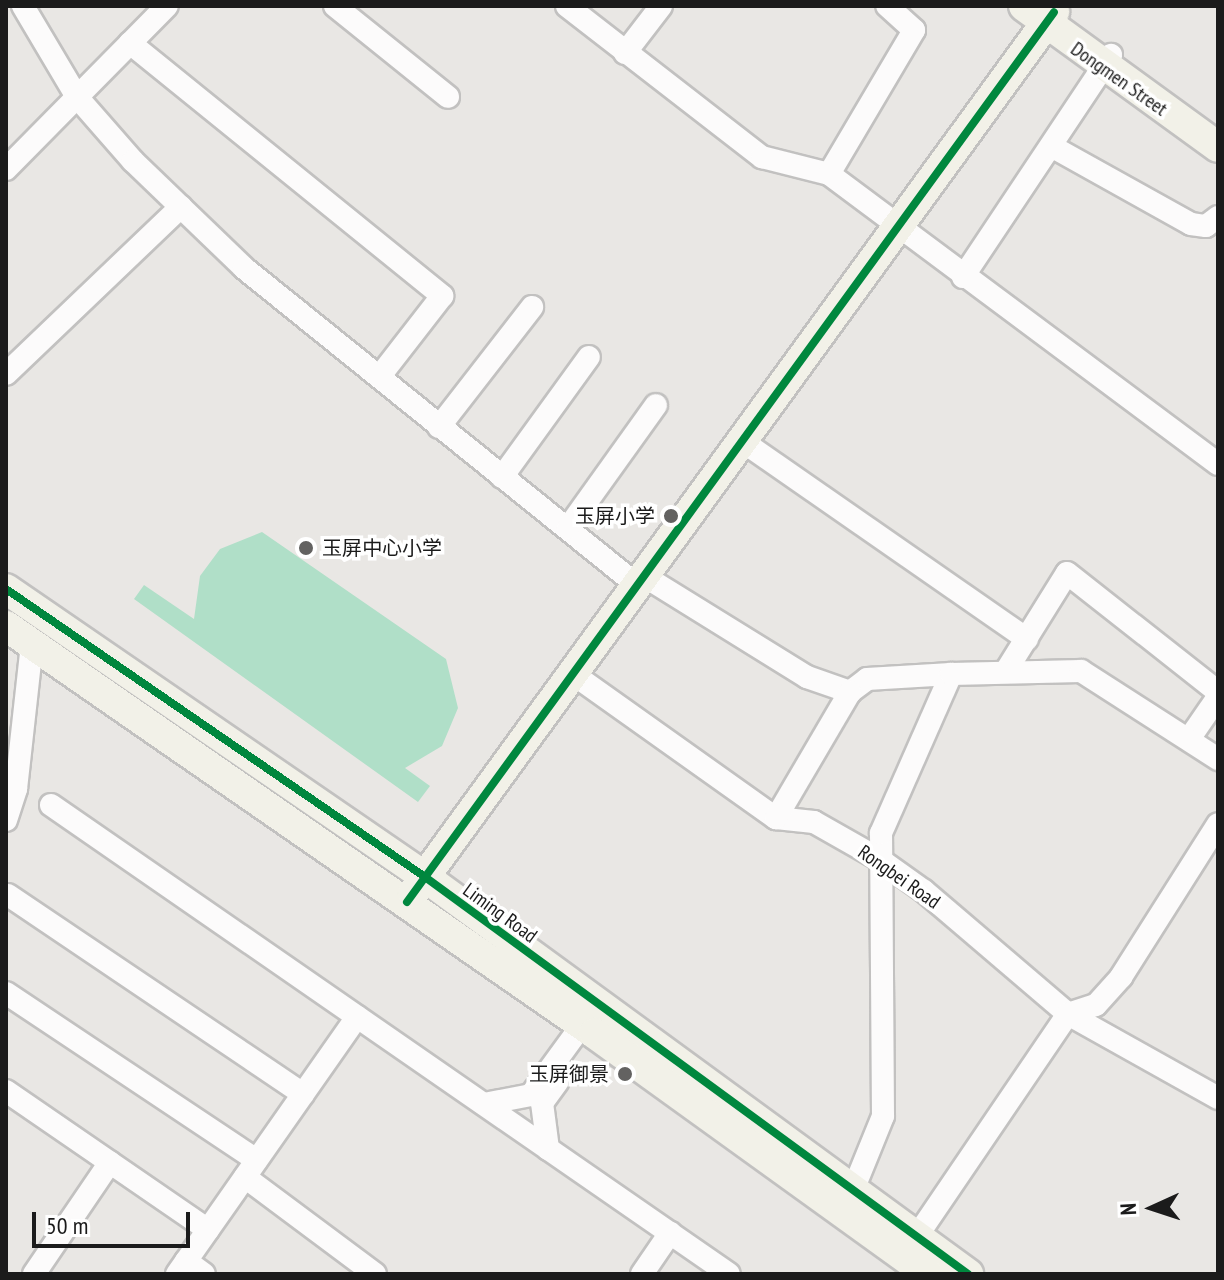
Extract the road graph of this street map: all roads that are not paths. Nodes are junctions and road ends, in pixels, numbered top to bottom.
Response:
1 (23, 6) edge
2 (167, 6) edge
3 (335, 6) edge
4 (567, 6) edge
5 (661, 6) edge
6 (887, 6) edge
7 (1042, 12) edge
8 (130, 43) junction
9 (625, 53) junction
10 (1107, 61) junction
11 (77, 97) junction
12 (448, 97) dead end
13 (1218, 126) edge
14 (1051, 146) junction
15 (1218, 147) edge
16 (7, 167) edge
17 (829, 174) junction
18 (181, 207) junction
19 (1218, 217) edge
20 (898, 227) junction
21 (963, 277) junction
22 (532, 307) dead end
23 (589, 357) dead end
24 (6, 374) edge
25 (380, 376) junction
26 (656, 405) dead end
27 (439, 427) junction
28 (742, 441) junction
29 (1218, 464) edge
30 (502, 477) junction
31 (568, 528) junction
32 (640, 580) junction
33 (6, 589) edge
34 (6, 626) edge
35 (1027, 639) junction
36 (32, 645) junction
37 (1006, 671) junction
38 (573, 674) junction
39 (951, 674) junction
40 (850, 692) junction
41 (1218, 694) edge
42 (1189, 739) junction
43 (1218, 759) edge
44 (51, 805) dead end
45 (776, 818) junction
46 (6, 820) edge
47 (1218, 824) edge
48 (879, 859) junction
49 (425, 877) junction
50 (8, 895) edge
51 (407, 902) junction
52 (6, 993) edge
53 (1068, 1014) junction
54 (357, 1017) junction
55 (588, 1029) junction
56 (303, 1094) junction
57 (1218, 1098) edge
58 (10, 1102) edge
59 (484, 1104) junction
60 (548, 1149) junction
61 (110, 1162) junction
62 (251, 1169) junction
63 (853, 1190) junction
64 (208, 1230) junction
65 (670, 1233) junction
66 (917, 1236) junction
67 (189, 1270) edge
68 (34, 1274) edge
69 (375, 1274) edge
70 (642, 1274) edge
71 (729, 1274) edge
72 (928, 1274) edge
73 (968, 1274) edge

1 - 11 street
2 - 8 street
3 - 12 street
4 - 9 street
5 - 9 street
6 - 17 street
7 - 10 street
7 - 20 street
8 - 11 street
8 - 25 street
9 - 17 street
10 - 13 street
10 - 14 street
10 - 15 street, Dongmen Street
11 - 16 street
11 - 18 street
14 - 19 street
14 - 21 street
17 - 20 street
18 - 24 street
18 - 25 street
20 - 21 street
20 - 28 street
21 - 29 street
22 - 27 street
23 - 30 street
25 - 27 street
26 - 31 street
27 - 30 street
28 - 32 street
28 - 35 street
30 - 31 street
31 - 32 street
32 - 38 street
32 - 40 street
33 - 49 street, Liming Road
34 - 36 street
35 - 37 street
35 - 41 street
36 - 46 street
36 - 51 street
37 - 39 street
37 - 42 street
38 - 45 street, Rongbei Road
38 - 49 street
39 - 40 street
39 - 48 street
40 - 45 street
41 - 42 street
42 - 43 street
44 - 54 street
45 - 48 street, Rongbei Road
47 - 53 street
48 - 53 street, Rongbei Road
48 - 63 street
49 - 51 street
49 - 63 street, Liming Road
50 - 56 street
51 - 55 street
52 - 62 street
53 - 57 street, Rongbei Road
53 - 66 street
54 - 56 street
54 - 59 street
55 - 59 street
55 - 60 street
55 - 72 street
56 - 62 street
58 - 61 street
59 - 60 street
60 - 65 street
61 - 64 street
61 - 68 street
62 - 64 street
62 - 69 street
63 - 66 street, Liming Road
64 - 67 street
65 - 70 street
65 - 71 street
66 - 73 street, Liming Road

